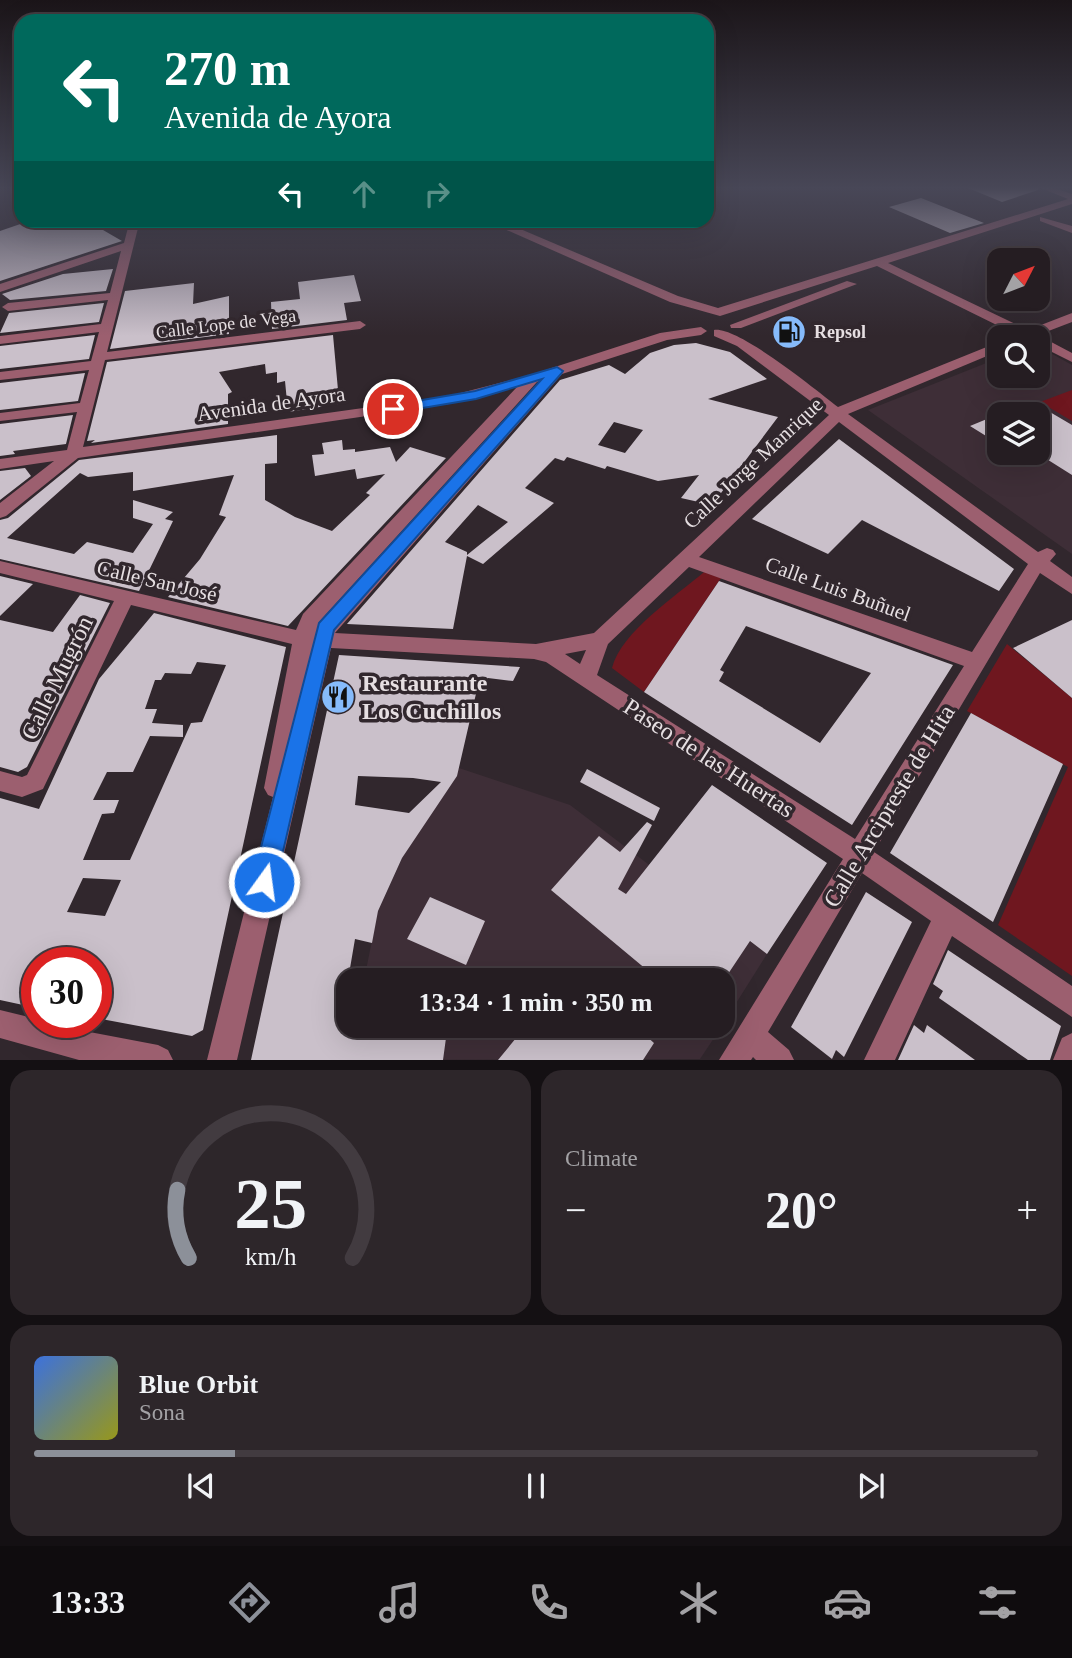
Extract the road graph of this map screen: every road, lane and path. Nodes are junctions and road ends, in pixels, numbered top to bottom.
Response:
1 (130, 237) edge
2 (530, 237) edge
3 (958, 237) edge
4 (987, 237) edge
5 (128, 245) junction
6 (880, 262) junction
7 (894, 270) junction
8 (0, 288) edge
9 (114, 296) junction
10 (674, 299) junction
11 (4, 304) edge
12 (717, 312) junction
13 (691, 317) junction
14 (1072, 317) edge
15 (0, 322) edge
16 (359, 325) dead end
17 (1006, 325) edge
18 (1050, 327) edge
19 (104, 328) junction
20 (730, 329) junction
21 (701, 331) junction
22 (665, 336) junction
23 (0, 340) edge
24 (1050, 347) edge
25 (987, 351) edge
26 (1072, 359) edge
27 (96, 361) junction
28 (557, 371) junction
29 (0, 376) edge
30 (532, 379) junction
31 (476, 395) junction
32 (84, 407) junction
33 (842, 411) junction
34 (502, 412) junction
35 (0, 417) edge
36 (74, 453) junction
37 (0, 464) edge
38 (0, 512) edge
39 (684, 558) junction
40 (1043, 558) junction
41 (0, 567) edge
42 (1072, 573) edge
43 (1072, 587) edge
44 (126, 596) junction
45 (313, 639) junction
46 (600, 640) junction
47 (534, 651) junction
48 (976, 662) junction
49 (586, 676) junction
50 (0, 781) edge
51 (859, 856) junction
52 (947, 918) junction
53 (1072, 1003) edge
54 (0, 1024) edge
55 (741, 1047) edge
56 (1072, 1048) edge
57 (81, 1053) edge
58 (158, 1059) edge
59 (222, 1059) edge
60 (779, 1059) edge
61 (879, 1059) edge
62 (1068, 1059) edge

1 - 5 street
2 - 10 street
3 - 6 street
4 - 7 street
5 - 8 street
5 - 9 street
6 - 7 street
6 - 12 street
7 - 17 street
7 - 20 street
9 - 11 street
9 - 19 street
10 - 12 street
10 - 13 street
11 - 15 street
12 - 13 street
12 - 20 street
13 - 21 street
13 - 22 street, Avenida de Ayora
14 - 18 street
16 - 27 street, Calle Lope de Vega
19 - 23 street
19 - 27 street
20 - 21 street, Avenida de Ayora
20 - 33 street
21 - 22 street, Avenida de Ayora
22 - 28 street, Avenida de Ayora
24 - 26 street
25 - 33 street, Calle Jorge Manrique
27 - 29 street, Calle Lope de Vega
27 - 32 street
28 - 30 street, Avenida de Ayora
28 - 45 street
30 - 31 street, Avenida de Ayora
30 - 34 street
31 - 34 street
31 - 36 street, Avenida de Ayora
32 - 35 street
32 - 36 street
33 - 39 street, Calle Jorge Manrique
33 - 40 street
34 - 45 street
36 - 37 street, Avenida de Ayora
36 - 38 street
39 - 46 street, Calle Jorge Manrique
39 - 48 street, Calle Luis Buñuel
40 - 42 street
40 - 43 street
40 - 48 street, Calle Arcipreste de Hita
41 - 44 street, Calle San José
44 - 45 street, Calle San José
44 - 50 street, Calle Mugrón
45 - 47 street, Paseo de las Huertas
45 - 59 street
46 - 47 street
46 - 49 street, Calle Jorge Manrique
47 - 49 street, Paseo de las Huertas
48 - 51 street, Calle Arcipreste de Hita
49 - 51 street, Paseo de las Huertas
51 - 52 street, Paseo de las Huertas
51 - 55 street, Calle Arcipreste de Hita
52 - 53 street, Paseo de las Huertas
52 - 61 street
54 - 57 street
55 - 60 street
56 - 62 street
57 - 58 street

